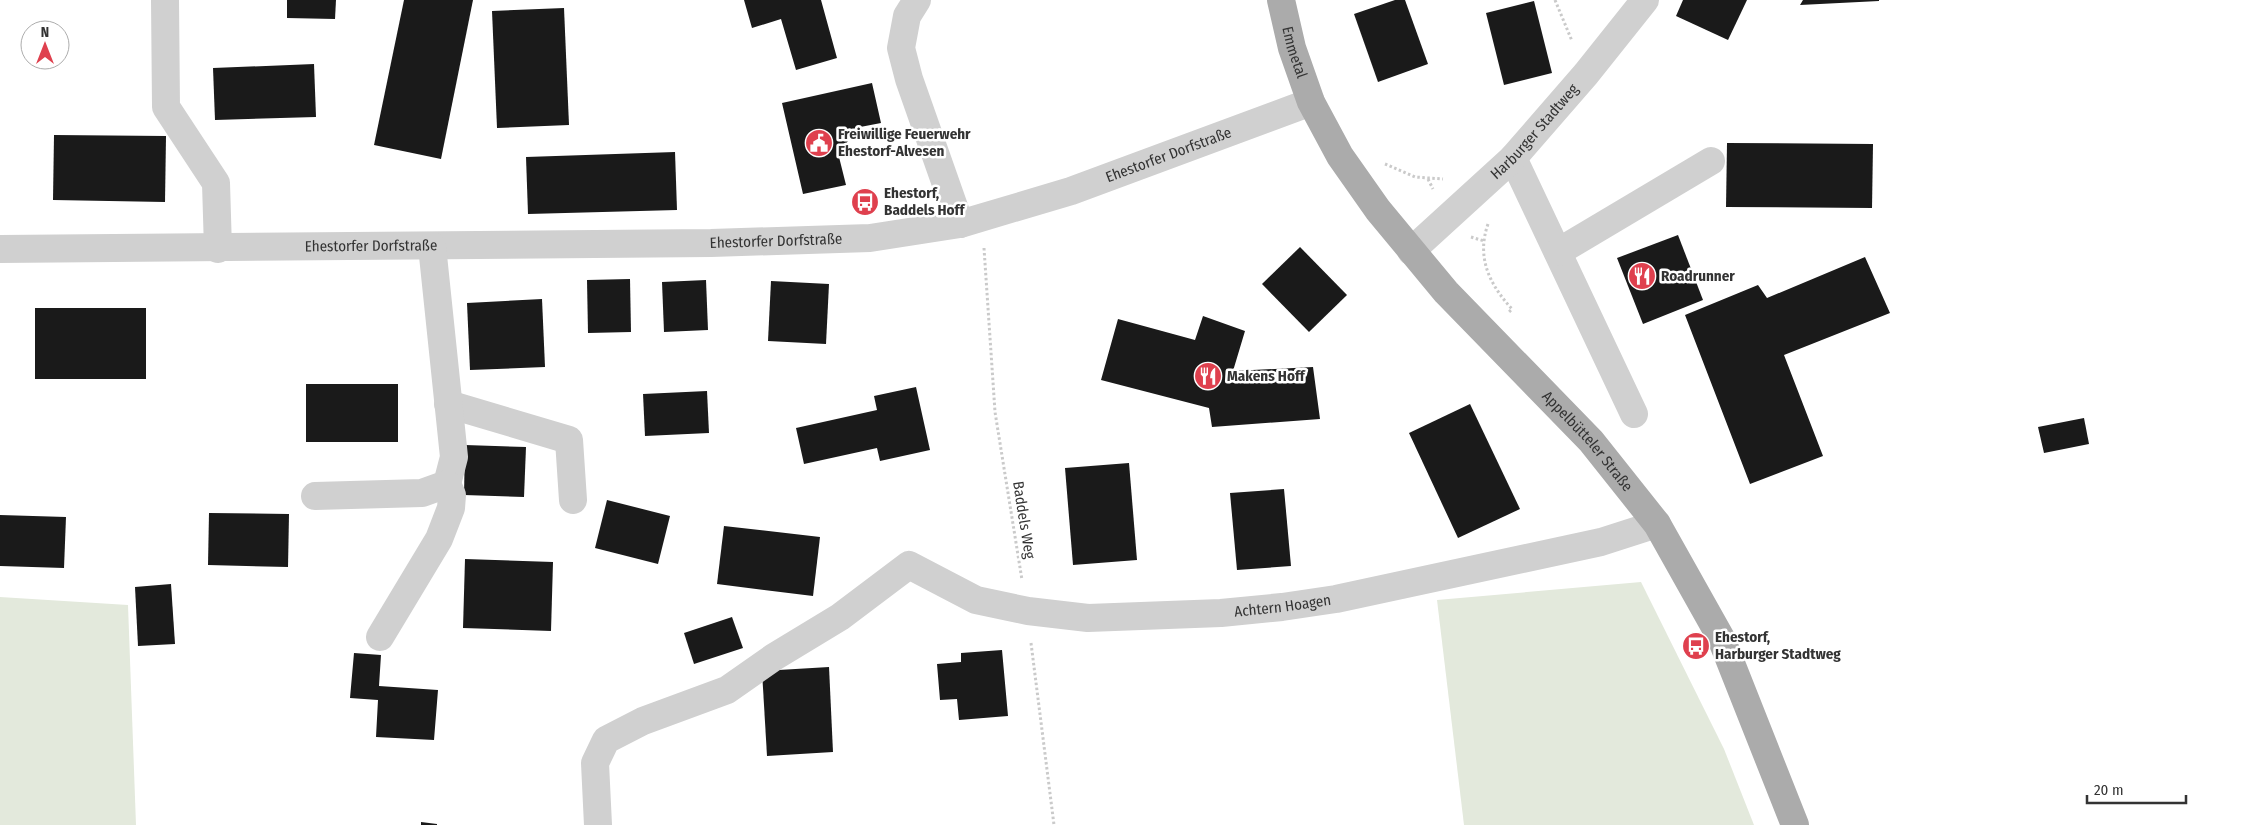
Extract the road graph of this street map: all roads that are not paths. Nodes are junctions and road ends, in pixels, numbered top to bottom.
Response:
1 (165, 0) edge
2 (917, 0) edge
3 (1282, 0) edge
4 (1645, 0) edge
5 (1312, 102) junction
6 (1513, 158) junction
7 (1711, 161) dead end
8 (971, 221) junction
9 (432, 246) junction
10 (0, 249) edge
11 (218, 249) junction
12 (1411, 251) junction
13 (1558, 252) junction
14 (448, 404) junction
15 (1634, 414) dead end
16 (448, 484) junction
17 (315, 496) dead end
18 (573, 500) dead end
19 (1657, 524) junction
20 (380, 637) dead end
21 (598, 825) edge
22 (1795, 825) edge

1 - 11 street
2 - 8 street
3 - 5 main road, Emmetal
4 - 6 street, Harburger Stadtweg
5 - 8 street, Ehestorfer Dorfstraße
5 - 12 main road, Appelbütteler Straße
6 - 12 street, Harburger Stadtweg
6 - 13 street
7 - 13 street
8 - 9 street, Ehestorfer Dorfstraße
9 - 11 street, Ehestorfer Dorfstraße
9 - 14 street
10 - 11 street, Ehestorfer Dorfstraße
12 - 19 main road, Appelbütteler Straße
13 - 15 street
14 - 16 street
14 - 18 street
16 - 17 street
16 - 20 street
19 - 21 street, Achtern Hoagen
19 - 22 main road, Appelbütteler Straße

